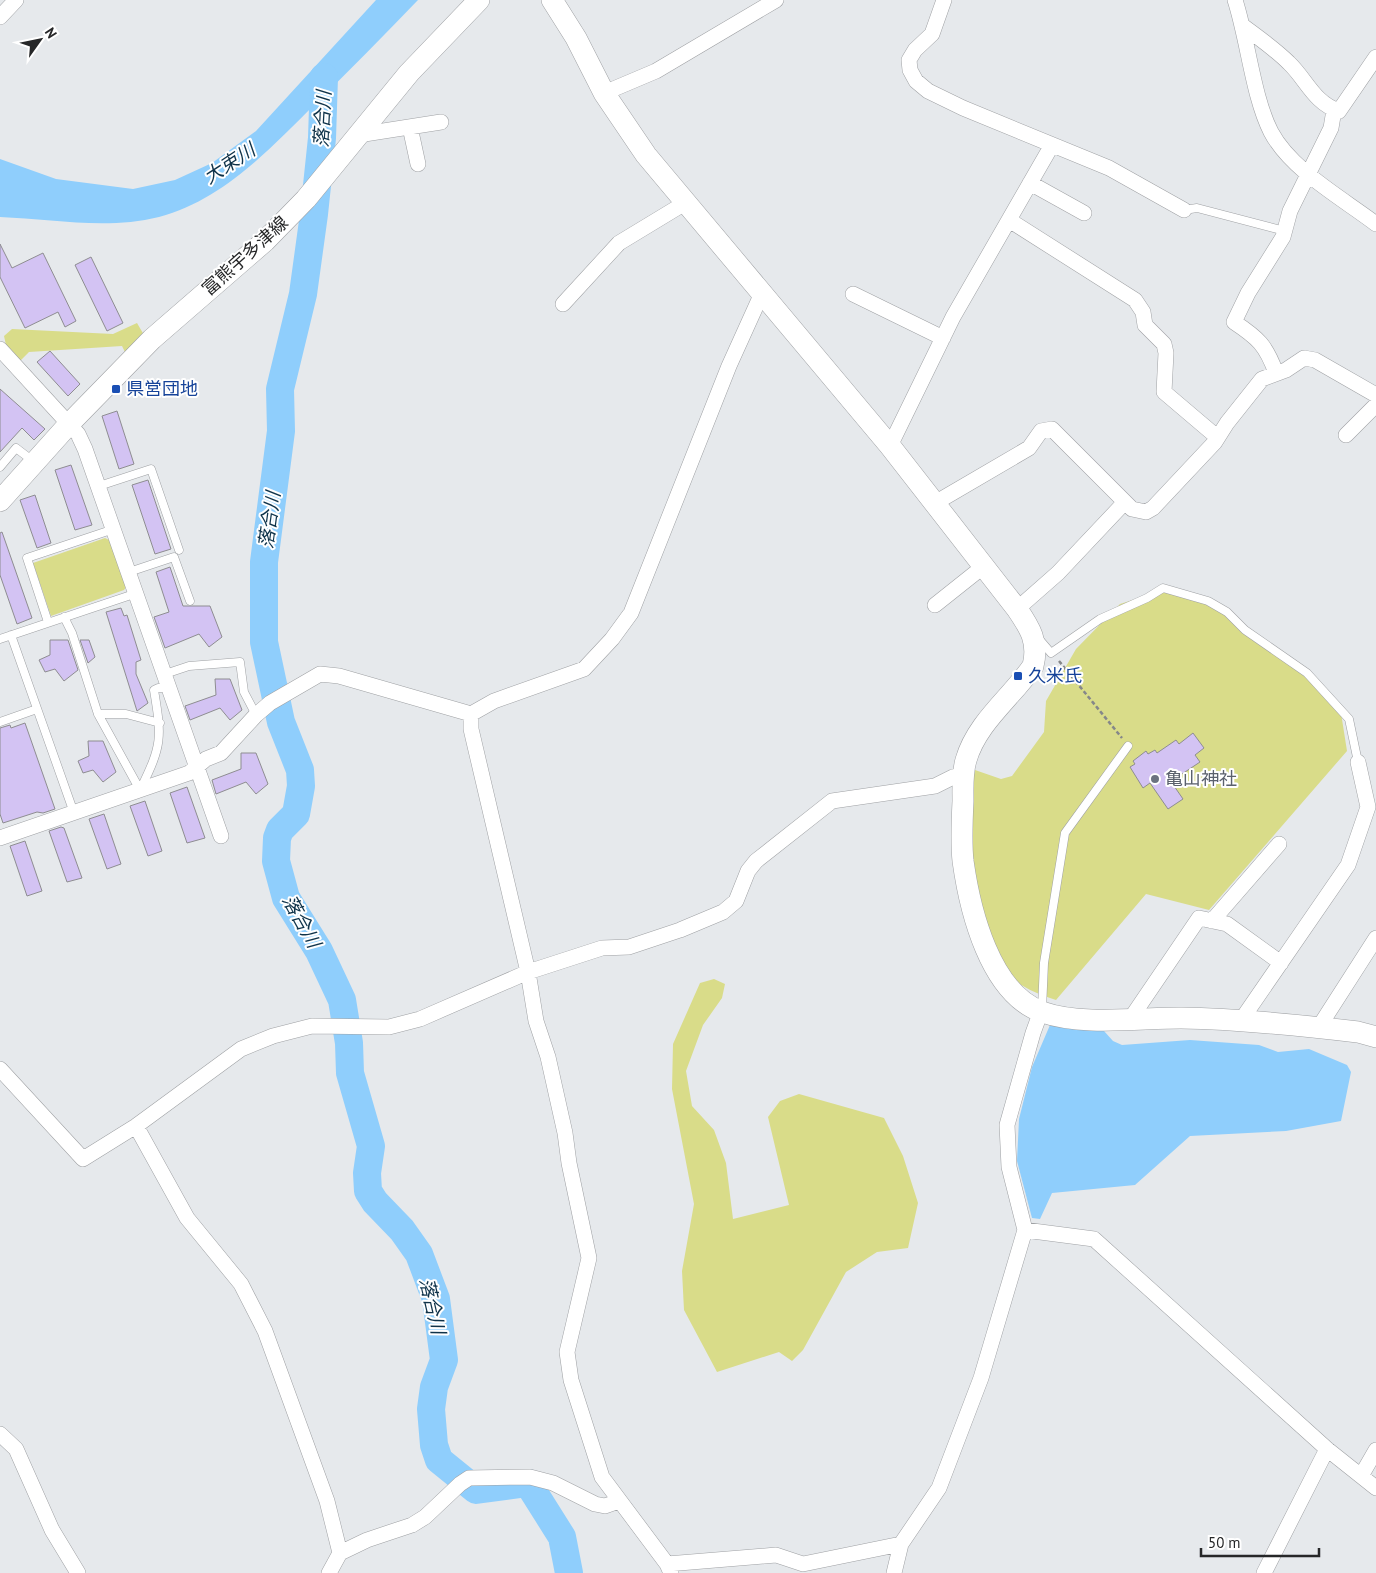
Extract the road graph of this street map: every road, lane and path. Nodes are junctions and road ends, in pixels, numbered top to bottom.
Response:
1 (16, 0) edge
2 (479, 0) edge
3 (552, 0) edge
4 (776, 0) edge
5 (944, 0) edge
6 (1235, 0) edge
7 (0, 17) edge
8 (1243, 26) junction
9 (1376, 57) edge
10 (604, 93) junction
11 (1334, 110) junction
12 (441, 122) dead end
13 (410, 127) junction
14 (358, 135) junction
15 (1052, 146) junction
16 (418, 164) dead end
17 (1308, 173) junction
18 (1030, 182) junction
19 (685, 204) junction
20 (1184, 210) joint
21 (1084, 213) dead end
22 (1009, 220) junction
23 (1376, 224) edge
24 (1285, 231) junction
25 (762, 293) junction
26 (853, 294) dead end
27 (563, 304) dead end
28 (943, 338) junction
29 (0, 349) edge
30 (1276, 373) junction
31 (1376, 395) edge
32 (1376, 405) edge
33 (69, 424) junction
34 (1346, 435) dead end
35 (1217, 437) junction
36 (890, 446) junction
37 (34, 463) junction
38 (0, 467) edge
39 (99, 486) junction
40 (0, 501) edge
41 (1125, 502) junction
42 (934, 503) junction
43 (114, 529) junction
44 (179, 550) dead end
45 (984, 566) junction
46 (129, 572) junction
47 (136, 593) junction
48 (190, 601) dead end
49 (935, 605) dead end
50 (1018, 609) junction
51 (64, 617) junction
52 (48, 622) junction
53 (1032, 632) junction
54 (11, 635) junction
55 (0, 639) edge
56 (1054, 656) dead end
57 (167, 681) junction
58 (37, 709) junction
59 (98, 714) junction
60 (471, 714) junction
61 (256, 715) junction
62 (0, 722) edge
63 (160, 722) junction
64 (1128, 746) joint
65 (1358, 762) joint
66 (197, 768) junction
67 (964, 775) junction
68 (140, 790) junction
69 (74, 813) junction
70 (221, 836) dead end
71 (0, 838) edge
72 (1279, 844) dead end
73 (1212, 921) junction
74 (1376, 938) edge
75 (1281, 963) junction
76 (528, 972) junction
77 (1041, 1011) junction
78 (1131, 1018) junction
79 (1242, 1019) junction
80 (1320, 1027) junction
81 (1376, 1037) edge
82 (0, 1069) edge
83 (136, 1126) junction
84 (1025, 1230) junction
85 (0, 1434) edge
86 (1327, 1449) junction
87 (1376, 1450) edge
88 (1361, 1476) junction
89 (1376, 1488) edge
90 (619, 1502) junction
91 (901, 1544) junction
92 (335, 1566) edge
93 (669, 1568) edge
94 (78, 1573) edge
95 (894, 1573) edge
96 (1264, 1573) edge

1 - 7 street
2 - 14 street, 富熊宇多津線
3 - 10 street
4 - 10 street
5 - 15 street
6 - 8 street
8 - 11 street
8 - 17 street
9 - 11 street
10 - 19 street
11 - 17 street
12 - 13 street
13 - 14 street
13 - 16 street
14 - 33 street, 富熊宇多津線
15 - 18 street
15 - 20 street
17 - 23 street
17 - 24 street
18 - 21 street
18 - 22 street
19 - 25 street
19 - 27 street
20 - 24 lane
22 - 28 street
22 - 35 street
24 - 30 street
25 - 36 street
25 - 60 street
26 - 28 street
28 - 36 street
29 - 33 street
30 - 31 street
30 - 35 street
32 - 34 street
33 - 37 street, 富熊宇多津線
33 - 39 street
35 - 41 street
36 - 42 street
37 - 38 lane
37 - 40 street, 富熊宇多津線
39 - 43 street
39 - 44 lane
41 - 42 street
41 - 50 street
42 - 45 street
43 - 46 street
43 - 52 lane
45 - 49 street
45 - 50 street
46 - 47 street
46 - 48 lane
47 - 51 lane
47 - 57 street
50 - 53 street
51 - 52 lane
51 - 59 lane
52 - 54 lane
53 - 65 lane
53 - 67 street
54 - 55 lane
54 - 58 lane
56 - 64 path
57 - 61 lane
57 - 63 lane
57 - 66 street
58 - 62 lane
58 - 69 lane
59 - 63 lane
59 - 68 lane
60 - 61 street
60 - 76 street
61 - 66 street
63 - 68 lane
64 - 77 lane
65 - 75 street
66 - 68 street
66 - 70 street
67 - 76 street
67 - 77 street
68 - 69 street
69 - 71 street
72 - 73 street
73 - 75 street
73 - 78 street
74 - 80 street
75 - 79 street
76 - 83 street
76 - 90 street
77 - 78 street
77 - 84 street
78 - 79 street
79 - 80 street
80 - 81 street
82 - 83 street
83 - 92 street
84 - 86 street
84 - 91 street
85 - 94 street
86 - 88 street
86 - 96 street
87 - 88 street
88 - 89 street
90 - 92 street
90 - 93 street
91 - 93 street
91 - 95 street

